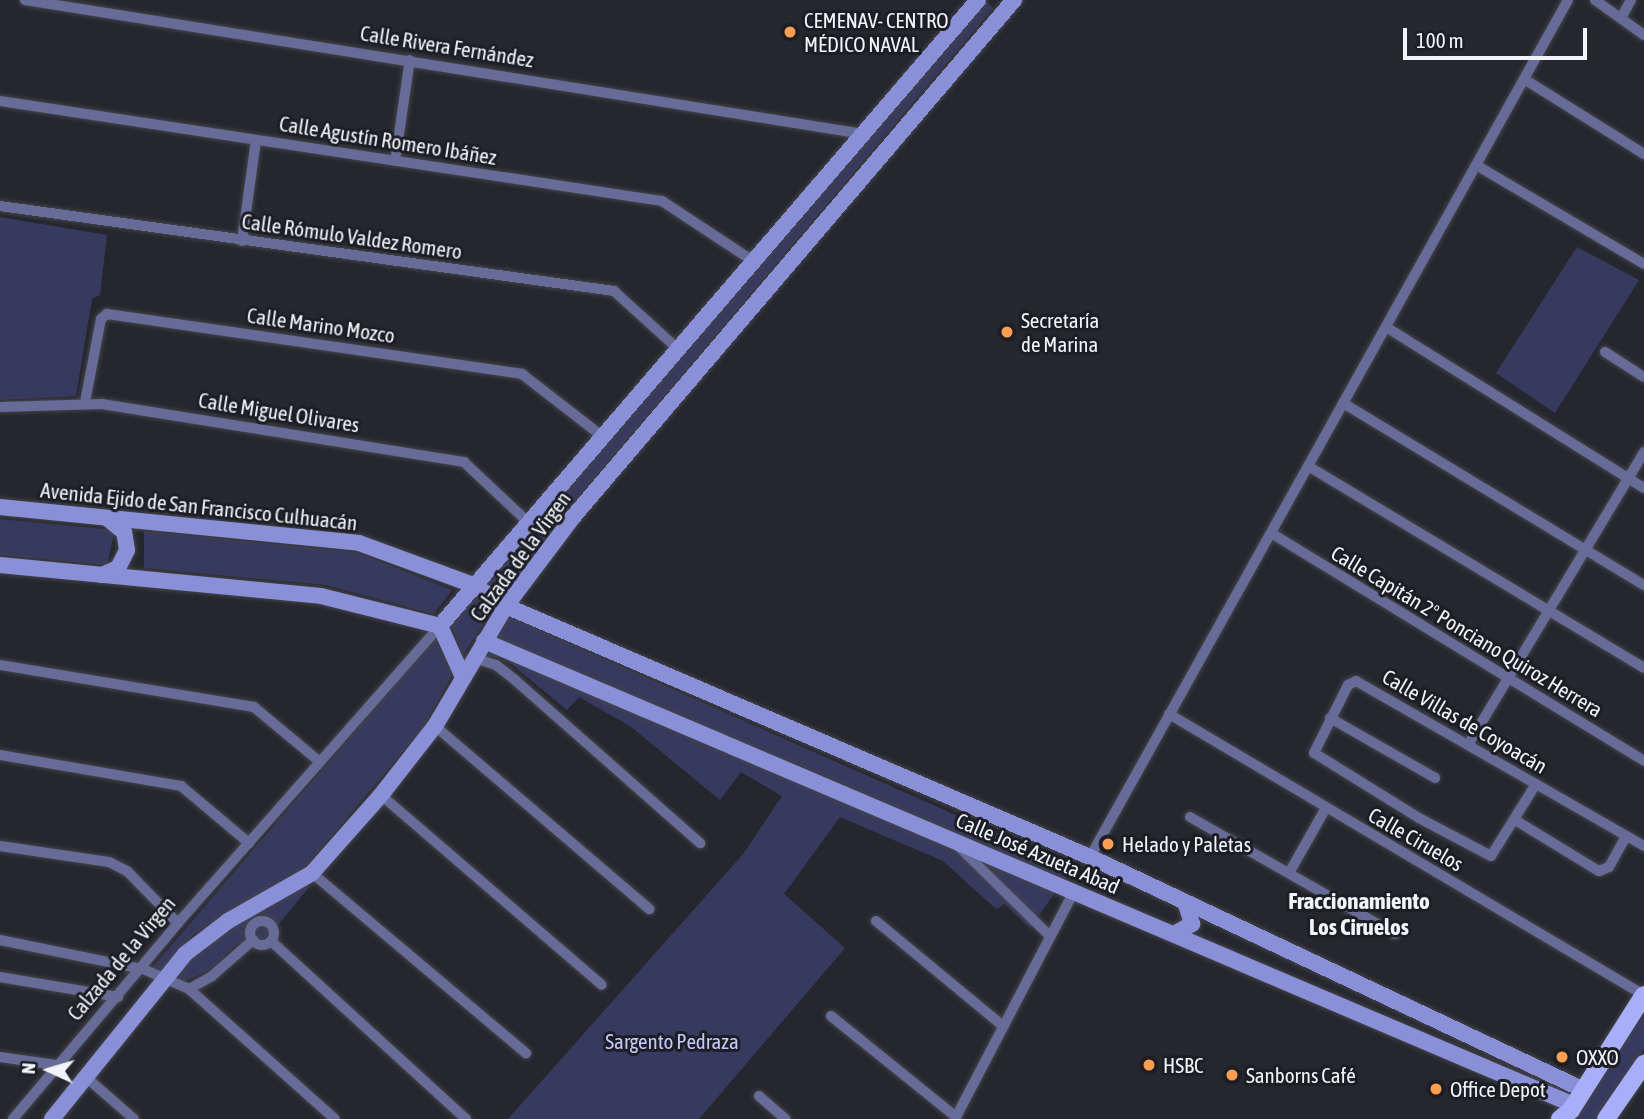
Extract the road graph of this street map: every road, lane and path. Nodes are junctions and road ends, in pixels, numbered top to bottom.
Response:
1 (25, 0) edge
2 (978, 0) edge
3 (1014, 0) edge
4 (1568, 0) edge
5 (1595, 0) edge
6 (1631, 0) edge
7 (1621, 18) junction
8 (1644, 35) edge
9 (410, 60) junction
10 (1524, 79) junction
11 (0, 101) edge
12 (863, 134) junction
13 (256, 140) junction
14 (1644, 154) edge
15 (395, 161) junction
16 (1476, 165) junction
17 (0, 206) edge
18 (242, 241) junction
19 (753, 261) junction
20 (1644, 264) edge
21 (1386, 327) junction
22 (678, 349) junction
23 (1605, 352) dead end
24 (1644, 377) edge
25 (85, 402) junction
26 (1343, 403) junction
27 (0, 407) edge
28 (602, 436) junction
29 (1644, 452) edge
30 (1308, 466) junction
31 (1628, 478) junction
32 (1644, 488) edge
33 (0, 507) edge
34 (98, 517) junction
35 (528, 522) junction
36 (1270, 533) junction
37 (1586, 550) junction
38 (0, 565) edge
39 (93, 575) junction
40 (473, 585) junction
41 (1644, 585) edge
42 (506, 606) junction
43 (1549, 611) junction
44 (440, 626) junction
45 (484, 642) junction
46 (474, 658) junction
47 (0, 665) edge
48 (1644, 668) edge
49 (462, 675) junction
50 (1509, 677) junction
51 (1170, 714) junction
52 (1330, 718) junction
53 (435, 726) junction
54 (1468, 745) junction
55 (0, 755) edge
56 (1644, 761) edge
57 (320, 762) junction
58 (1435, 778) dead end
59 (1536, 784) junction
60 (381, 795) junction
61 (1326, 808) junction
62 (1190, 817) dead end
63 (1515, 820) junction
64 (1626, 836) junction
65 (952, 840) junction
66 (248, 843) junction
67 (700, 843) dead end
68 (0, 846) edge
69 (1644, 846) edge
70 (1090, 857) junction
71 (312, 873) junction
72 (1289, 873) junction
73 (1074, 891) junction
74 (1186, 904) junction
75 (649, 909) dead end
76 (876, 921) dead end
77 (178, 923) junction
78 (1174, 934) junction
79 (1395, 934) dead end
80 (1050, 936) junction
81 (0, 940) edge
82 (253, 940) junction
83 (271, 941) junction
84 (1265, 942) junction
85 (1254, 968) junction
86 (142, 970) junction
87 (0, 977) edge
88 (163, 980) junction
89 (602, 985) dead end
90 (189, 989) junction
91 (1644, 995) edge
92 (118, 997) junction
93 (831, 1016) dead end
94 (1003, 1026) junction
95 (526, 1053) dead end
96 (0, 1057) edge
97 (1644, 1064) edge
98 (56, 1065) junction
99 (87, 1078) junction
100 (759, 1096) dead end
101 (1579, 1097) junction
102 (1616, 1112) edge
103 (956, 1118) edge
104 (13, 1119) edge
105 (52, 1119) edge
106 (134, 1119) edge
107 (335, 1119) edge
108 (466, 1119) edge
109 (785, 1119) edge
110 (1560, 1119) edge
111 (1606, 1119) edge

1 - 9 street, Calle Rivera Fernández
2 - 12 street, Calzada de la Virgen
3 - 42 street, Calzada de la Virgen
4 - 10 street
5 - 7 street
6 - 7 street
7 - 8 street
9 - 12 street, Calle Rivera Fernández
9 - 15 street
10 - 14 street
10 - 16 street
11 - 13 street, Calle Agustín Romero Ibáñez
12 - 19 street, Calzada de la Virgen
13 - 15 street, Calle Agustín Romero Ibáñez
13 - 18 street
15 - 19 street, Calle Agustín Romero Ibáñez
16 - 20 street
16 - 21 street
17 - 18 street, Calle Rómulo Valdez Romero
18 - 22 street, Calle Rómulo Valdez Romero
19 - 22 street, Calzada de la Virgen
21 - 26 street
21 - 31 street
22 - 28 street, Calzada de la Virgen
23 - 24 street
25 - 27 street, Calle Miguel Olivares
25 - 28 street, Calle Marino Mozco
25 - 35 street, Calle Miguel Olivares
26 - 30 street
26 - 37 street
28 - 35 street, Calzada de la Virgen
29 - 31 street
30 - 36 street
30 - 43 street
31 - 32 street
31 - 37 street
33 - 34 street, Avenida Ejido de San Francisco Culhuacán
34 - 39 street
34 - 40 street, Avenida Ejido de San Francisco Culhuacán
35 - 40 street, Calzada de la Virgen
36 - 50 street, Calle Capitán 2º Ponciano Quiroz Herrera
36 - 51 street
37 - 41 street
37 - 43 street
38 - 39 street
39 - 44 street
40 - 42 street, Avenida Ejido de San Francisco Culhuacán
40 - 44 street, Calzada de la Virgen
42 - 45 street, Calzada de la Virgen
42 - 70 street, Calle José Azueta Abad
43 - 48 street
43 - 50 street
44 - 49 street
44 - 57 street, Calzada de la Virgen
45 - 46 street, Calzada de la Virgen
45 - 65 street, Calle José Azueta Abad
46 - 49 street, Calzada de la Virgen
46 - 67 street
47 - 57 street
49 - 53 street, Calzada de la Virgen
50 - 54 street
50 - 56 street, Calle Capitán 2º Ponciano Quiroz Herrera
51 - 61 street, Calle Ciruelos
51 - 70 street
52 - 54 street, Calle Villas de Coyoacán
52 - 58 street
52 - 63 street, Calle Villas de Coyoacán
53 - 60 street, Calzada de la Virgen
53 - 75 street
54 - 59 street, Calle Villas de Coyoacán
55 - 66 street
57 - 66 street, Calzada de la Virgen
59 - 63 street
59 - 64 street, Calle Villas de Coyoacán
60 - 71 street, Calzada de la Virgen
60 - 89 street
61 - 72 street
61 - 91 street, Calle Ciruelos
62 - 72 street
63 - 64 street
64 - 69 street, Calle Villas de Coyoacán
65 - 73 street, Calle José Azueta Abad
65 - 80 street
66 - 77 street, Calzada de la Virgen
68 - 77 street
70 - 74 street, Calle José Azueta Abad
71 - 88 street, Calzada de la Virgen
71 - 95 street
72 - 79 street
73 - 78 street, Calle José Azueta Abad
73 - 80 street
74 - 78 street
74 - 84 street, Calle José Azueta Abad
76 - 94 street
77 - 86 street, Calzada de la Virgen
78 - 85 street, Calle José Azueta Abad
80 - 94 street
81 - 86 street
82 - 83 street
82 - 83 street
82 - 90 street
83 - 108 street
84 - 85 street
84 - 101 street, Calle José Azueta Abad
85 - 101 street, Calle José Azueta Abad
86 - 88 street
86 - 92 street, Calzada de la Virgen
87 - 92 street
88 - 90 street
88 - 99 street, Calzada de la Virgen
90 - 107 street
91 - 101 main road
92 - 98 street, Calzada de la Virgen
93 - 103 street
94 - 103 street
96 - 98 street
97 - 102 main road
98 - 104 street, Calzada de la Virgen
99 - 105 street, Calzada de la Virgen
99 - 106 street
100 - 109 street
101 - 110 main road
102 - 111 main road

